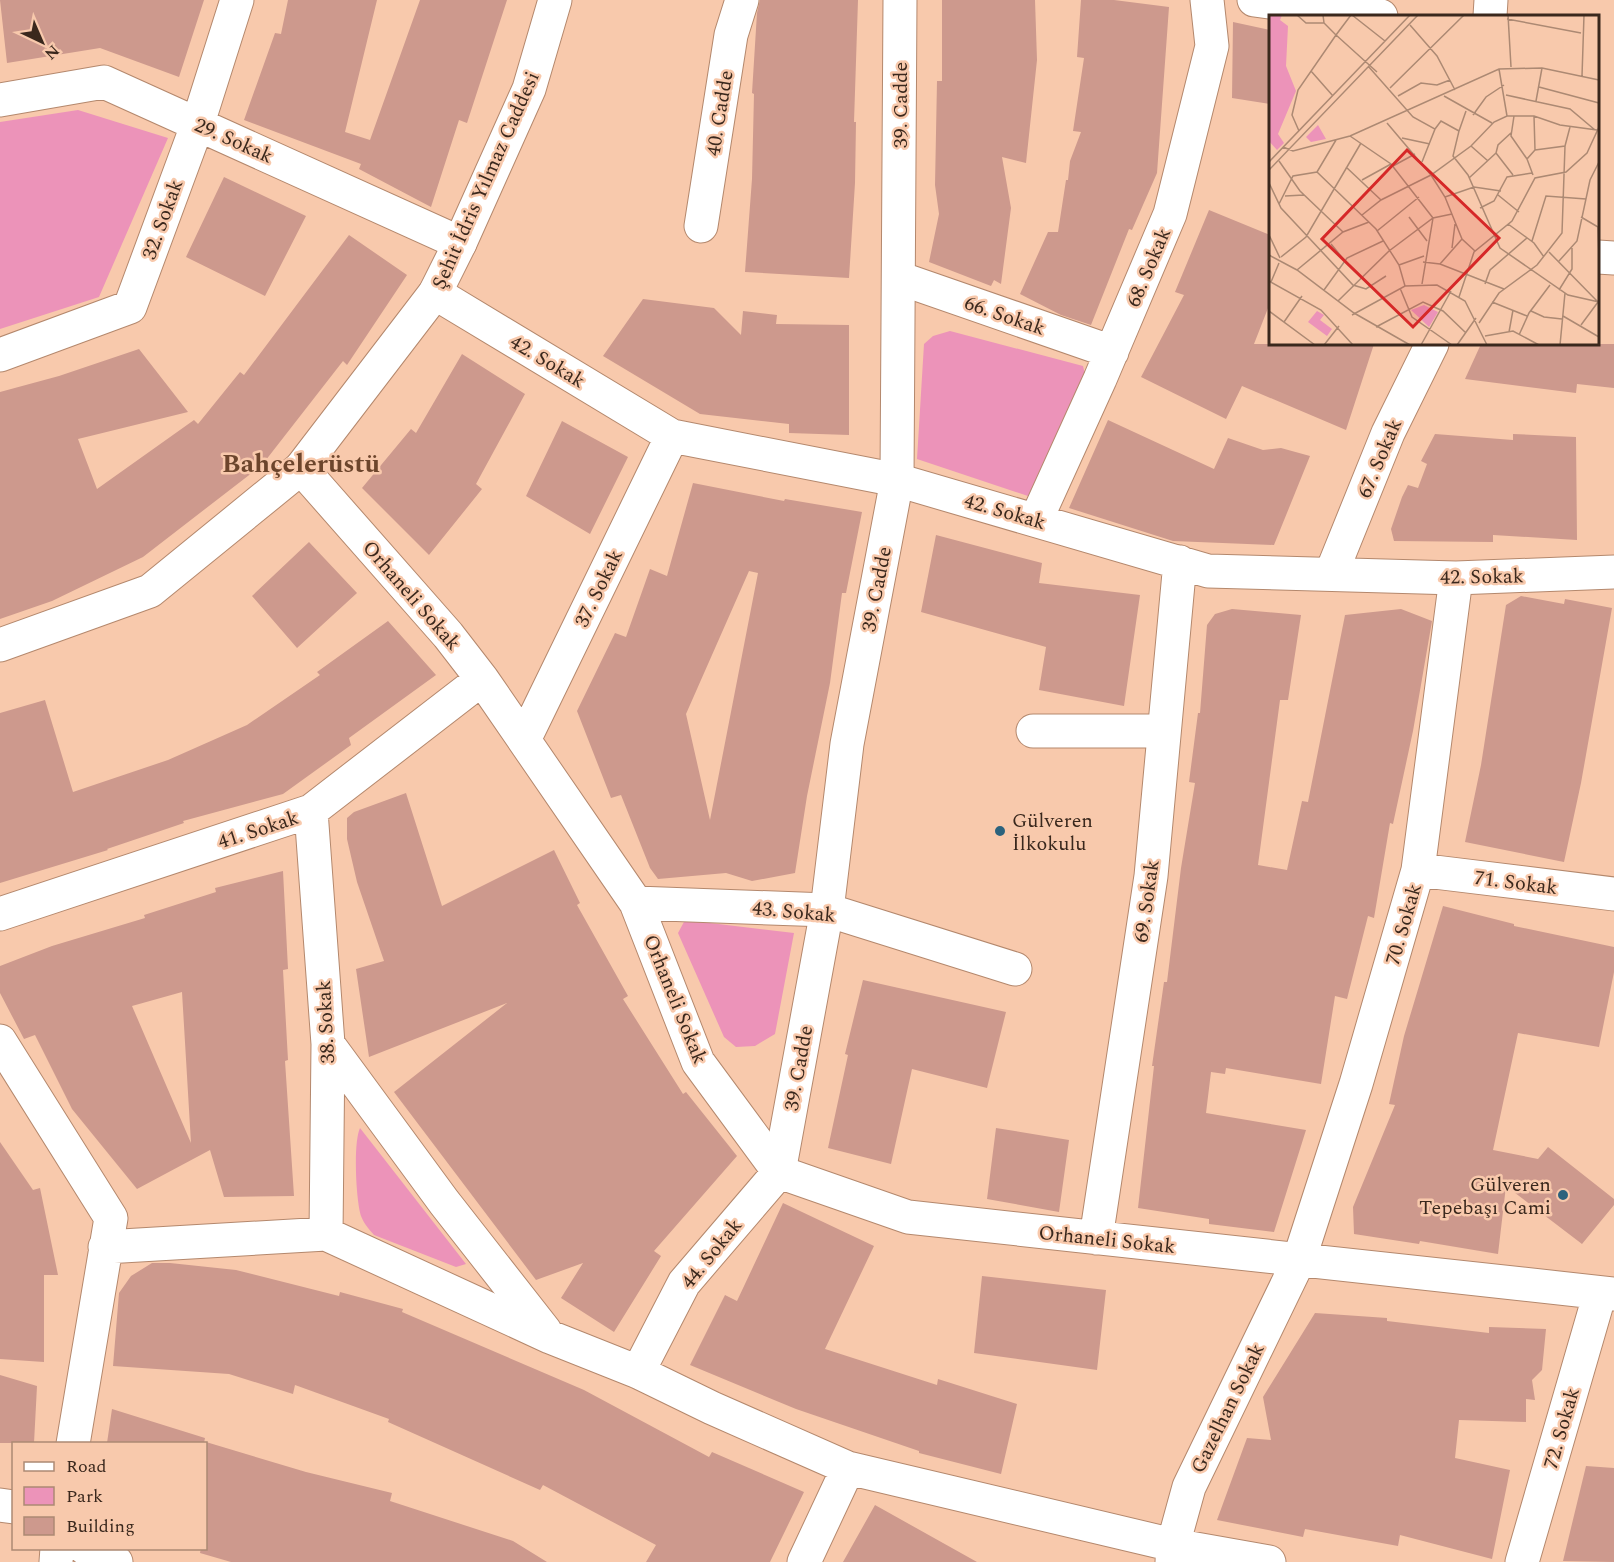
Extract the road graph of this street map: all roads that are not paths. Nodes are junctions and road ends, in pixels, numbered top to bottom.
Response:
1 (237, 0) edge
2 (555, 0) edge
3 (742, 0) edge
4 (900, 0) edge
5 (1207, 0) edge
6 (1254, 0) edge
7 (1491, 0) edge
8 (1373, 15) edge
9 (1490, 15) edge
10 (0, 100) edge
11 (198, 123) junction
12 (701, 226) dead end
13 (460, 243) junction
14 (1599, 257) edge
15 (1614, 258) edge
16 (899, 278) junction
17 (435, 293) junction
18 (1432, 345) edge
19 (1112, 352) junction
20 (0, 355) edge
21 (672, 436) junction
22 (301, 468) junction
23 (897, 480) junction
24 (1036, 520) junction
25 (1180, 562) junction
26 (1614, 572) edge
27 (1331, 574) junction
28 (1456, 578) junction
29 (0, 645) edge
30 (482, 679) junction
31 (1032, 731) dead end
32 (1164, 731) junction
33 (524, 740) junction
34 (311, 811) junction
35 (1418, 870) junction
36 (1614, 894) edge
37 (636, 903) junction
38 (827, 909) junction
39 (0, 914) edge
40 (1015, 969) dead end
41 (0, 1041) edge
42 (328, 1044) junction
43 (779, 1172) junction
44 (326, 1234) junction
45 (1096, 1238) junction
46 (105, 1247) junction
47 (1299, 1260) junction
48 (1607, 1294) edge
49 (550, 1337) junction
50 (638, 1372) junction
51 (73, 1442) edge
52 (848, 1468) junction
53 (88, 1550) edge
54 (1173, 1554) edge
55 (116, 1562) edge
56 (804, 1562) edge
57 (1269, 1562) edge
58 (1522, 1562) edge

1 - 11 street, 32. Sokak
2 - 13 street, Şehit İdris Yılmaz Caddesi
3 - 12 street, 40. Cadde
4 - 16 street, 39. Cadde
5 - 19 street, 68. Sokak
6 - 8 street
7 - 9 street
10 - 11 street, 29. Sokak
11 - 13 street, 29. Sokak
11 - 20 street, 32. Sokak
13 - 17 street, Şehit İdris Yılmaz Caddesi
14 - 15 street
16 - 19 street, 66. Sokak
16 - 23 street, 39. Cadde
17 - 21 street, 42. Sokak
17 - 22 street, Şehit İdris Yılmaz Caddesi
18 - 27 street, 67. Sokak
19 - 24 street, 68. Sokak
21 - 23 street, 42. Sokak
21 - 33 street, 37. Sokak
22 - 29 street, Şehit İdris Yılmaz Caddesi
22 - 30 street, Orhaneli Sokak
23 - 24 street, 42. Sokak
23 - 38 street, 39. Cadde
24 - 25 street, 42. Sokak
25 - 27 street, 42. Sokak
25 - 32 street, 69. Sokak
26 - 28 street, 42. Sokak
27 - 28 street, 42. Sokak
28 - 35 street, 70. Sokak
30 - 33 street, Orhaneli Sokak
30 - 34 street, 41. Sokak
31 - 32 street
32 - 45 street, 69. Sokak
33 - 37 street, Orhaneli Sokak
34 - 39 street, 41. Sokak
34 - 42 street, 38. Sokak
35 - 36 street, 71. Sokak
35 - 47 street, 70. Sokak
37 - 38 street, 43. Sokak
37 - 43 street, Orhaneli Sokak
38 - 40 street, 43. Sokak
38 - 43 street, 39. Cadde
41 - 46 street
42 - 44 street, 38. Sokak
42 - 49 street
43 - 45 street, Orhaneli Sokak
43 - 50 street, 44. Sokak
44 - 46 street
44 - 49 street
45 - 47 street, Orhaneli Sokak
46 - 51 street
47 - 48 street, Orhaneli Sokak
47 - 54 street, Gazelhan Sokak
48 - 58 street, 72. Sokak
49 - 50 street
50 - 52 street
52 - 54 street
52 - 56 street
53 - 55 street
54 - 57 street

